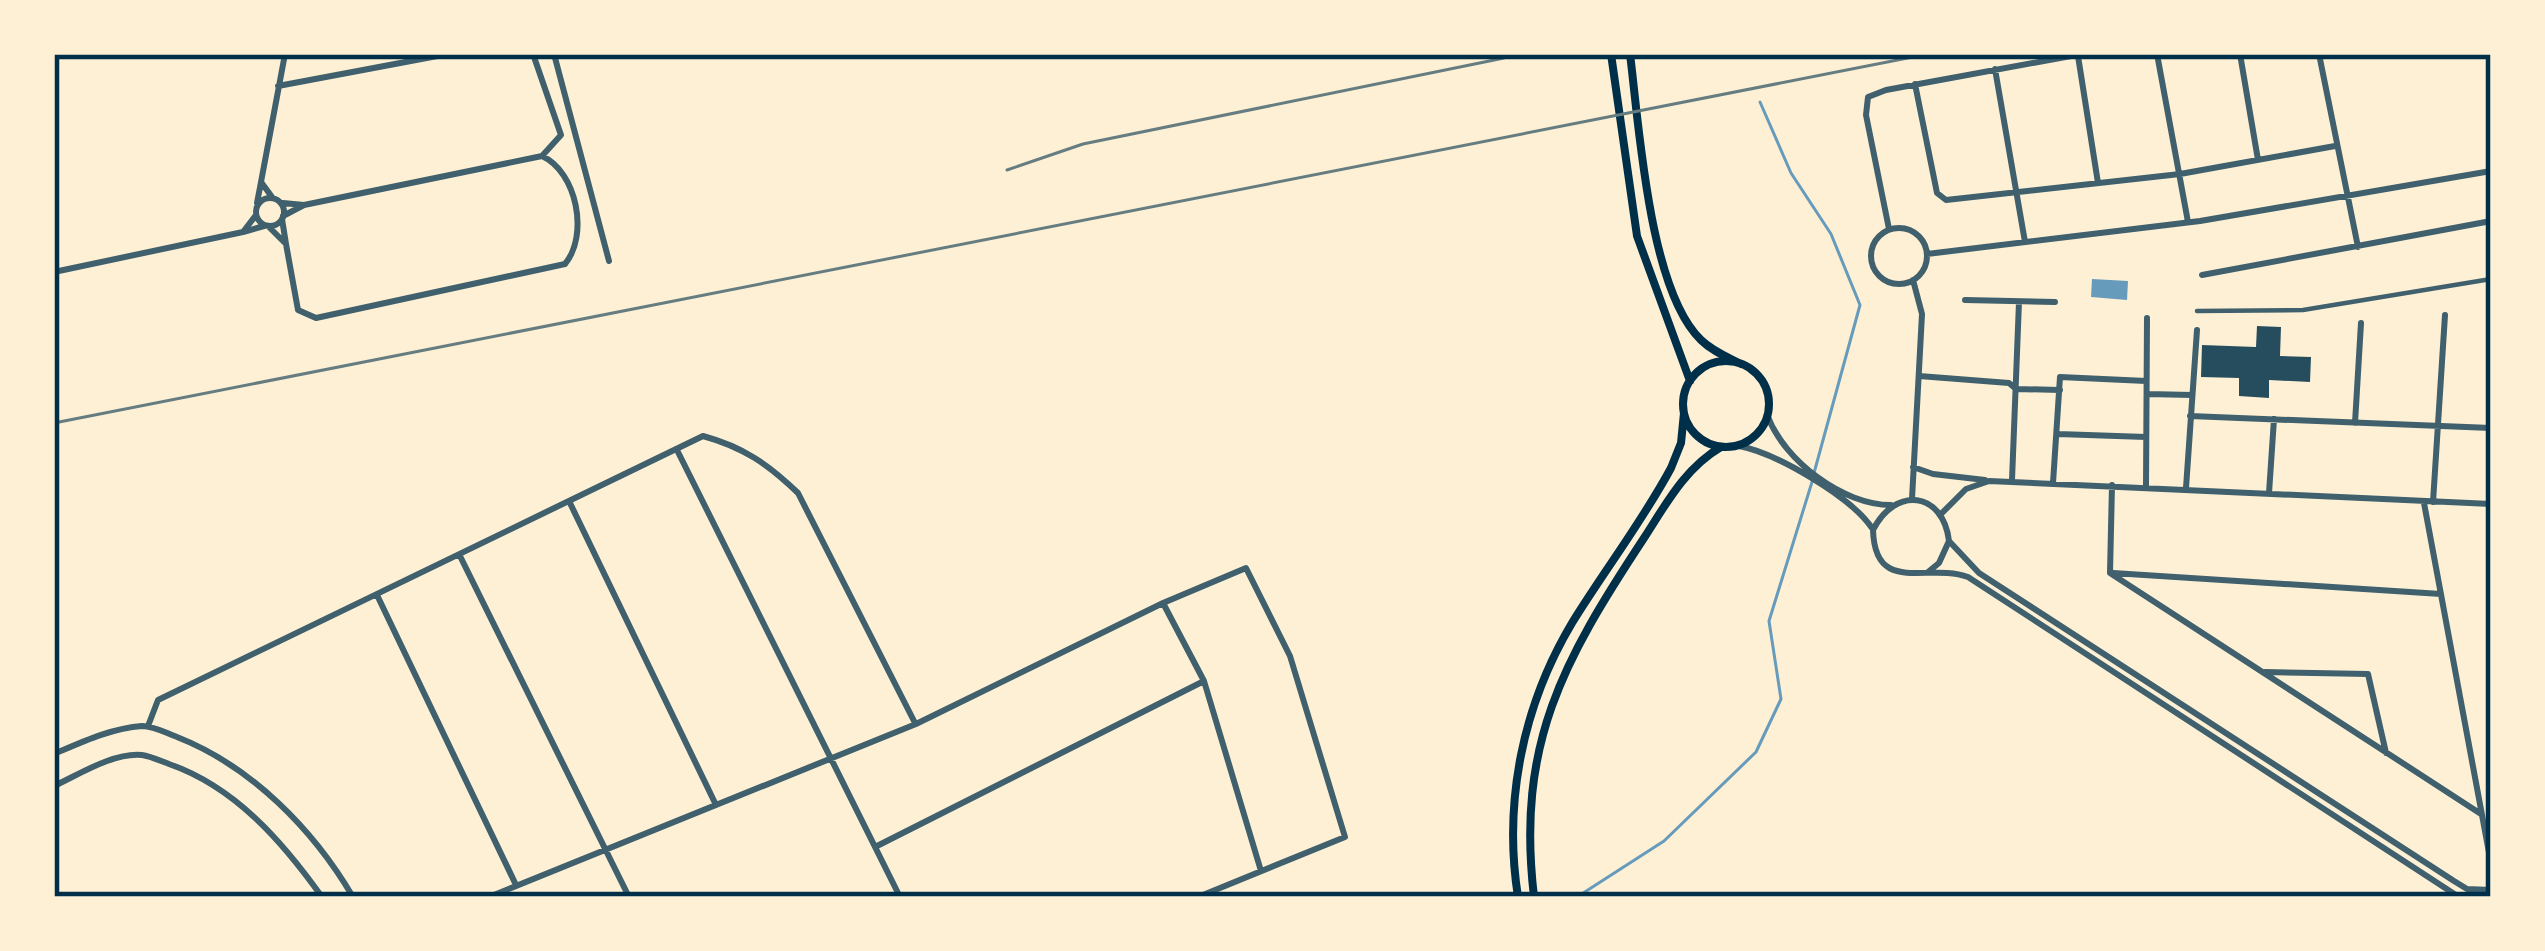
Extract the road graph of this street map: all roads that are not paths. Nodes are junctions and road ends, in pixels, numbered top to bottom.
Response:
1 (285, 54) edge
2 (448, 54) edge
3 (533, 54) edge
4 (554, 54) edge
5 (1611, 54) edge
6 (1630, 54) edge
7 (2080, 54) edge
8 (2157, 54) edge
9 (2240, 54) edge
10 (2319, 54) edge
11 (1996, 69) junction
12 (1915, 85) junction
13 (278, 86) junction
14 (2335, 146) junction
15 (542, 156) junction
16 (2258, 160) junction
17 (2491, 171) edge
18 (2180, 174) junction
19 (261, 182) junction
20 (2098, 182) junction
21 (2019, 192) junction
22 (2348, 198) junction
23 (277, 201) junction
24 (304, 205) junction
25 (256, 210) junction
26 (282, 217) junction
27 (2491, 220) edge
28 (2188, 222) junction
29 (267, 226) junction
30 (1889, 229) junction
31 (243, 232) junction
32 (2025, 242) junction
33 (286, 244) junction
34 (2358, 247) junction
35 (1928, 254) junction
36 (609, 261) dead end
37 (54, 272) edge
38 (2202, 275) dead end
39 (2491, 278) edge
40 (1913, 280) junction
41 (1965, 300) dead end
42 (2019, 302) junction
43 (2055, 302) dead end
44 (2197, 311) dead end
45 (2445, 314) dead end
46 (2147, 318) dead end
47 (2361, 322) dead end
48 (2198, 330) dead end
49 (1741, 364) junction
50 (1918, 376) junction
51 (1690, 381) junction
52 (2146, 381) junction
53 (2016, 389) junction
54 (2060, 390) junction
55 (2146, 394) junction
56 (2192, 395) junction
57 (1684, 413) junction
58 (2190, 416) junction
59 (1768, 417) junction
60 (2274, 419) junction
61 (2355, 423) junction
62 (2437, 426) junction
63 (2491, 428) edge
64 (2058, 434) junction
65 (2146, 437) junction
66 (1739, 446) junction
67 (1721, 447) junction
68 (677, 450) junction
69 (1913, 467) junction
70 (2012, 480) junction
71 (1988, 481) junction
72 (2053, 483) junction
73 (2112, 484) junction
74 (2146, 486) junction
75 (2186, 488) junction
76 (2269, 493) junction
77 (1912, 500) junction
78 (569, 501) junction
79 (2429, 502) junction
80 (1891, 505) junction
81 (2491, 505) edge
82 (1941, 514) junction
83 (1873, 530) junction
84 (1949, 541) junction
85 (459, 555) junction
86 (1928, 572) junction
87 (2110, 573) junction
88 (2440, 594) junction
89 (377, 595) junction
90 (1163, 603) junction
91 (2261, 672) junction
92 (1204, 681) junction
93 (916, 724) junction
94 (148, 725) junction
95 (2386, 753) junction
96 (54, 754) edge
97 (831, 760) junction
98 (54, 786) edge
99 (716, 805) junction
100 (2481, 814) junction
101 (875, 847) junction
102 (605, 849) junction
103 (2490, 858) edge
104 (1261, 871) junction
105 (516, 885) junction
106 (2491, 890) edge
107 (322, 897) edge
108 (353, 897) edge
109 (489, 897) edge
110 (629, 897) edge
111 (900, 897) edge
112 (1198, 897) edge
113 (1516, 897) edge
114 (1534, 897) edge
115 (2459, 897) edge
116 (2481, 897) edge

1 - 13 street
2 - 13 street
3 - 15 street
4 - 36 street
5 - 51 main road
6 - 49 main road
7 - 11 street
7 - 20 street
8 - 18 street
9 - 16 street
10 - 14 street
11 - 12 street
11 - 21 street
12 - 21 street
12 - 30 street
13 - 19 street
14 - 16 street
14 - 22 street
15 - 24 street
15 - 33 street
16 - 18 street
17 - 22 street
18 - 20 street
18 - 28 street
19 - 23 street
19 - 25 street
20 - 21 street
21 - 32 street
22 - 28 street
22 - 34 street
23 - 24 street
23 - 25 street
23 - 26 street
24 - 26 street
25 - 29 street
25 - 31 street
26 - 29 street
26 - 33 street
27 - 34 street
28 - 32 street
29 - 31 street
29 - 33 street
30 - 35 street
30 - 40 street
31 - 37 street
32 - 35 street
34 - 38 street
35 - 40 street
39 - 44 street
40 - 50 street
41 - 42 street
42 - 43 street
42 - 53 street
45 - 62 street
46 - 52 street
47 - 61 street
48 - 56 street
49 - 51 main road
49 - 59 main road
50 - 53 street
50 - 69 street
51 - 57 main road
52 - 54 street
52 - 55 street
53 - 54 street
53 - 70 street
54 - 64 street
55 - 56 street
55 - 65 street
56 - 58 street
57 - 67 main road
57 - 113 main road
58 - 60 street
58 - 75 street
59 - 66 main road
59 - 80 street
60 - 61 street
60 - 76 street
61 - 62 street
62 - 63 street
62 - 79 street
64 - 65 street
64 - 72 street
65 - 74 street
66 - 67 main road
66 - 83 street
67 - 114 main road
68 - 78 street
68 - 93 street
68 - 97 street
69 - 71 street
69 - 77 street
70 - 71 street
70 - 72 street
71 - 82 street
72 - 73 street
73 - 74 street
73 - 87 street
74 - 75 street
75 - 76 street
76 - 79 street
77 - 80 street
77 - 82 street
78 - 85 street
78 - 99 street
79 - 81 street
79 - 88 street
80 - 83 street
82 - 84 street
83 - 86 street
84 - 86 street
84 - 106 street
85 - 89 street
85 - 102 street
86 - 115 street
87 - 88 street
87 - 91 street
88 - 100 street
89 - 94 street
89 - 105 street
90 - 92 street
90 - 93 street
90 - 104 street
91 - 95 street
91 - 95 street
92 - 101 street
92 - 104 street
93 - 97 street
94 - 96 street
94 - 108 street
95 - 100 street
97 - 99 street
97 - 101 street
98 - 107 street
99 - 102 street
100 - 103 street
101 - 111 street
102 - 105 street
102 - 110 street
104 - 112 street
105 - 109 street
106 - 116 street

